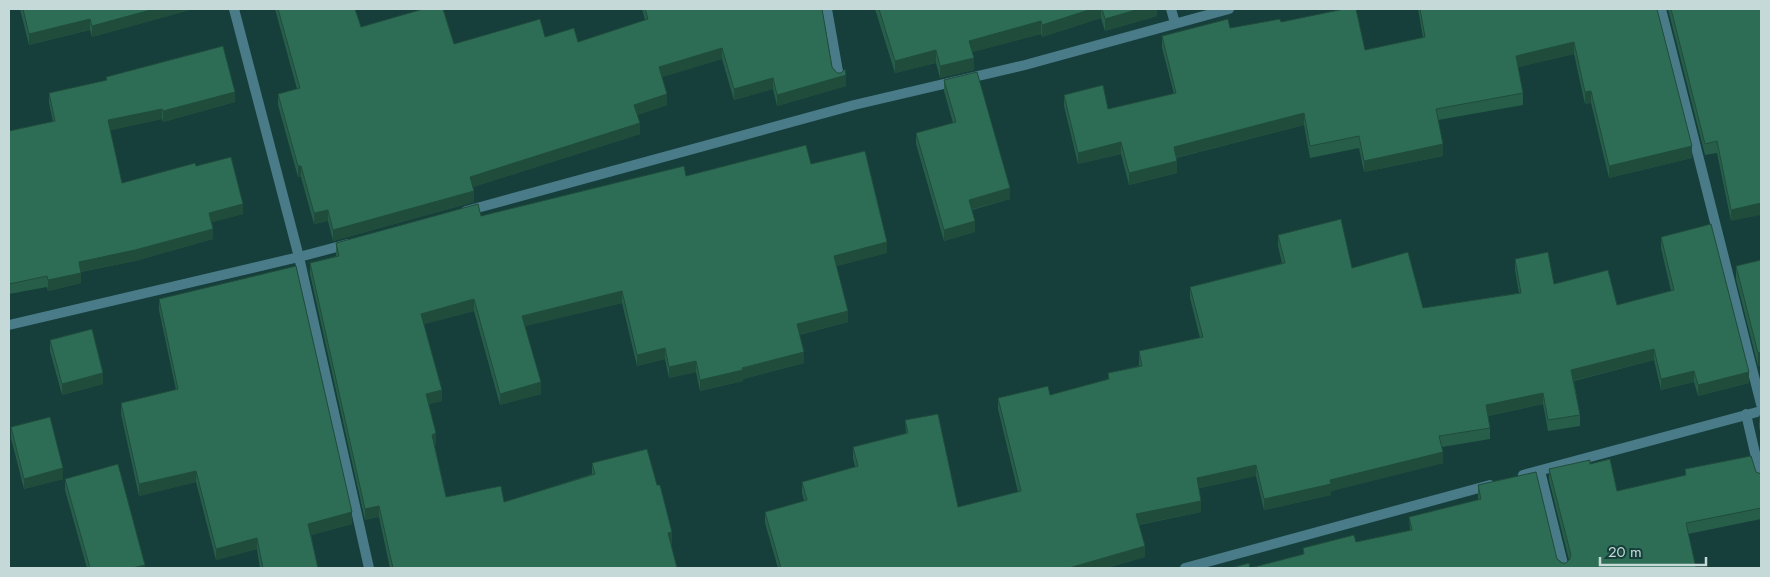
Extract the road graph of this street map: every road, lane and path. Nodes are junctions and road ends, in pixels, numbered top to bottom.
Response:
1 (234, 9) edge
2 (827, 9) edge
3 (1171, 9) edge
4 (1228, 9) edge
5 (1661, 9) edge
6 (1175, 23) junction
7 (840, 77) edge
8 (452, 215) edge
9 (356, 242) edge
10 (299, 257) junction
11 (9, 325) edge
12 (1761, 404) edge
13 (1761, 411) edge
14 (1746, 414) junction
15 (1540, 471) junction
16 (1761, 479) edge
17 (369, 568) edge
18 (1185, 568) edge
19 (1564, 568) edge

1 - 10 street
2 - 7 street
3 - 6 street
4 - 6 street
5 - 12 street
6 - 8 street
9 - 10 street
10 - 11 street
10 - 17 street
13 - 14 street
14 - 15 street
14 - 16 street
15 - 18 street
15 - 19 street

